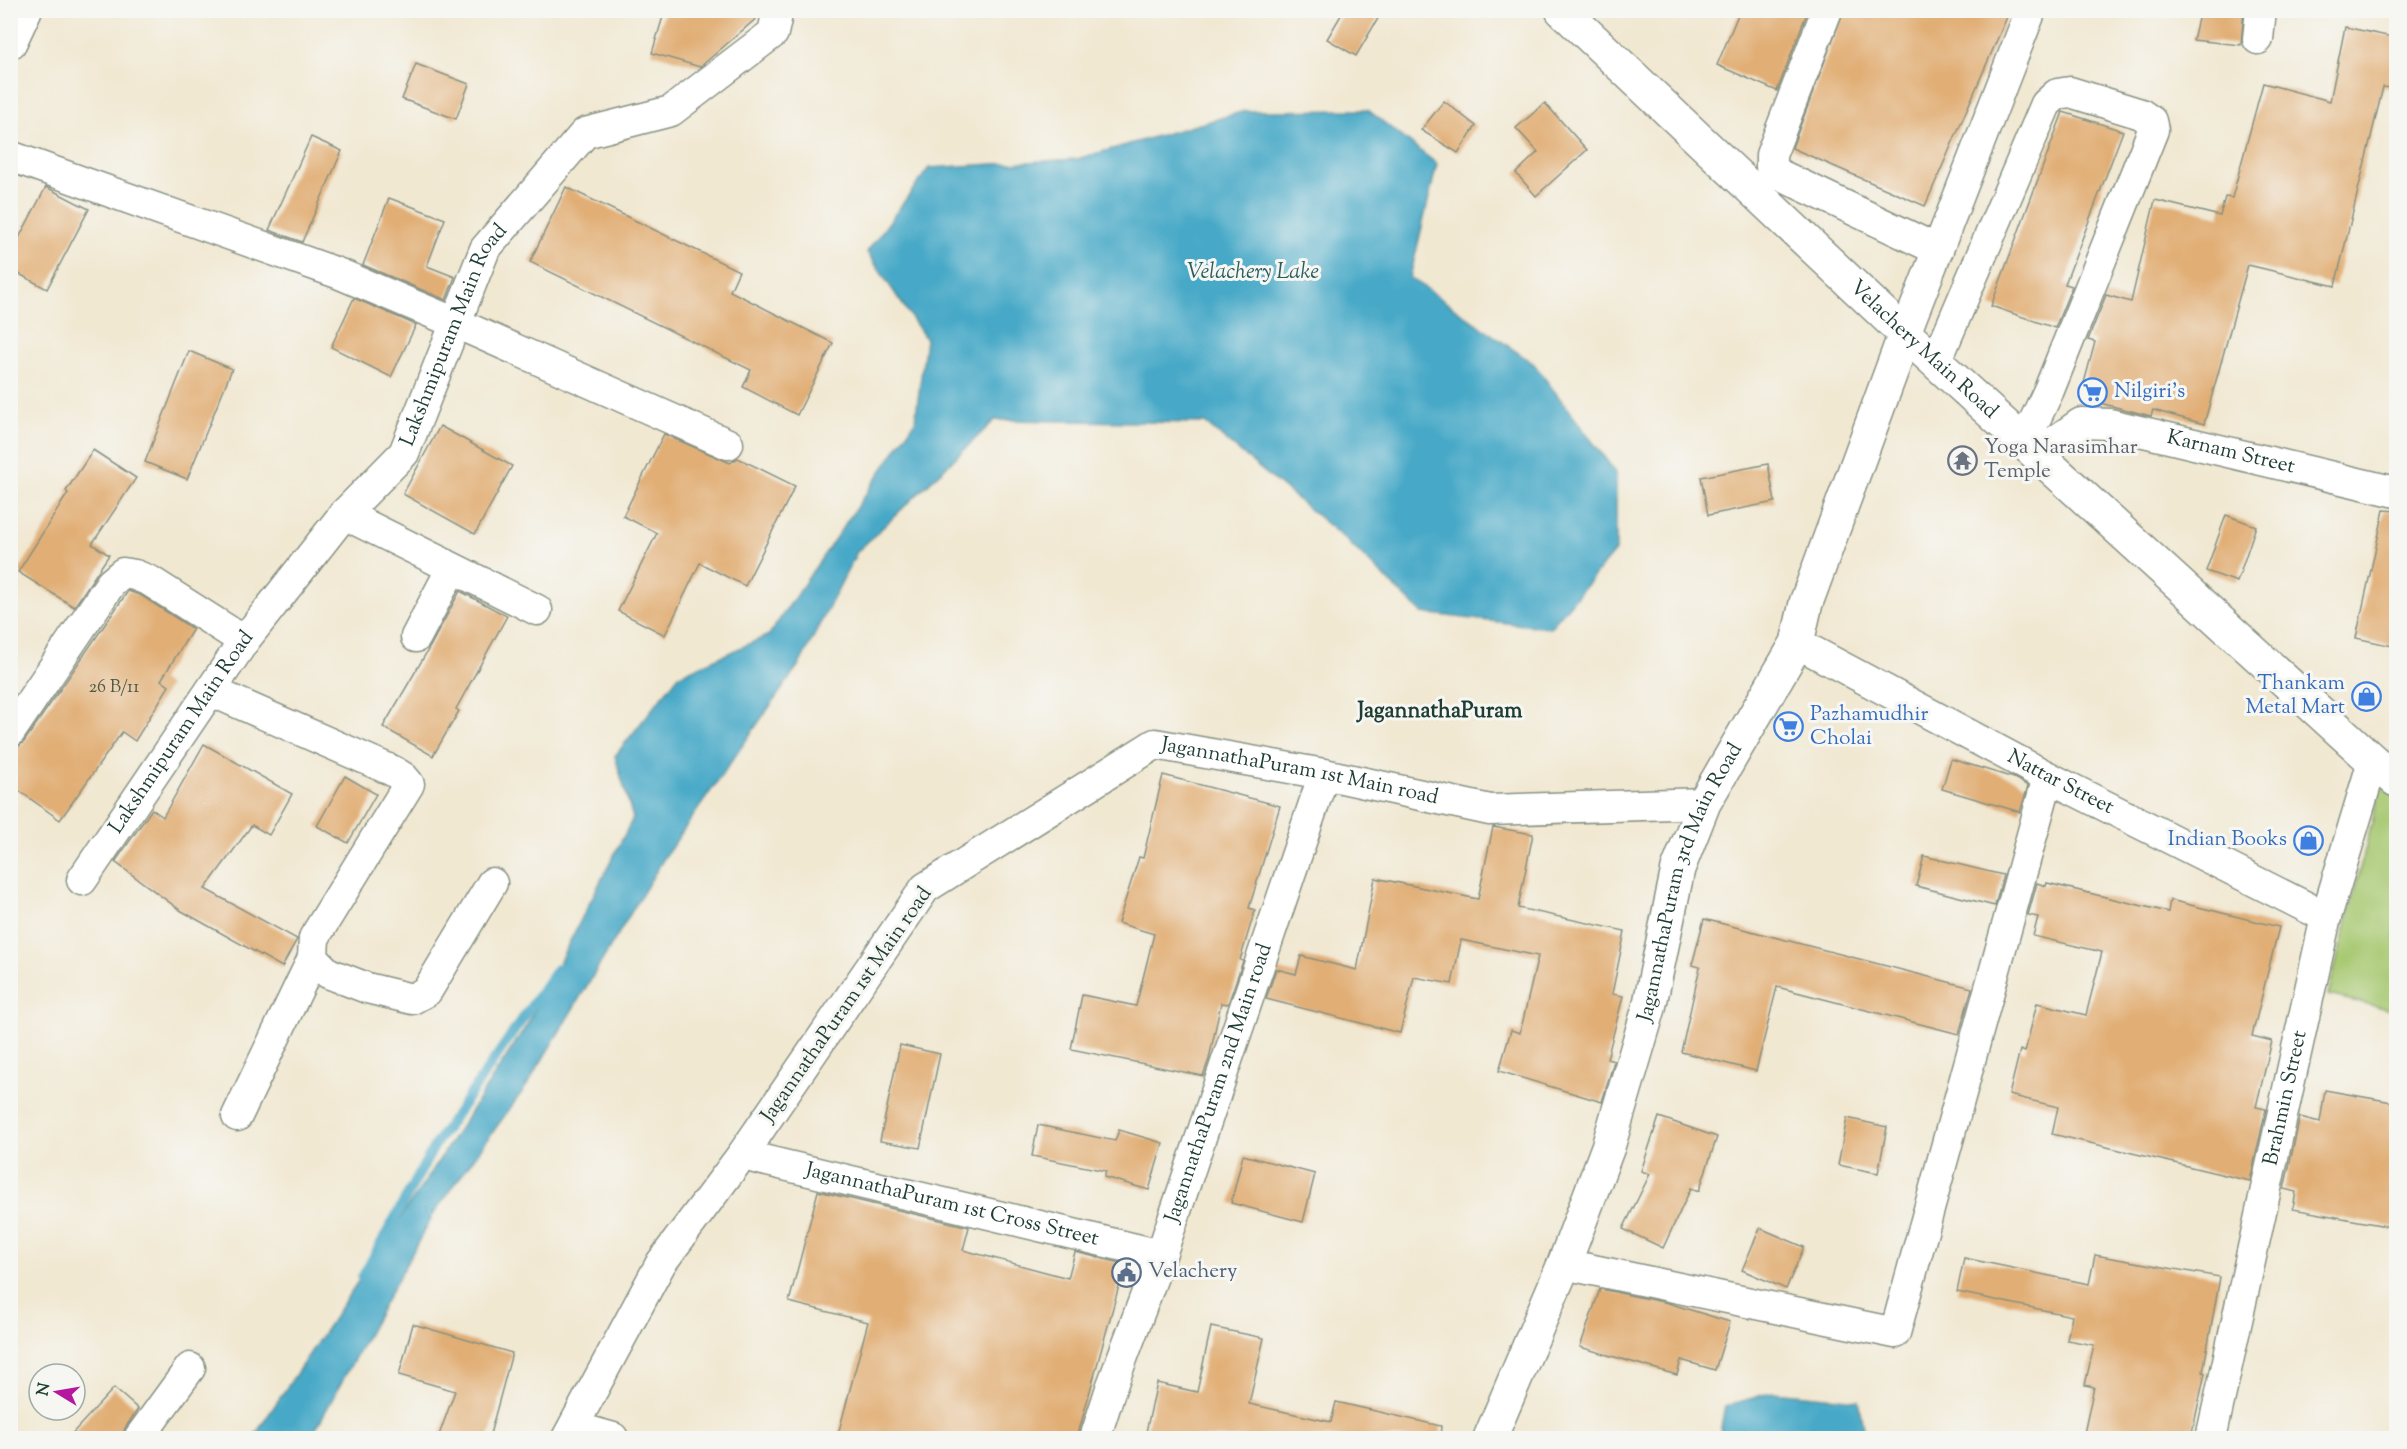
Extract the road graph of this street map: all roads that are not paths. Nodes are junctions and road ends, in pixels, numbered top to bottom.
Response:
1 (26, 10) edge
2 (778, 10) edge
3 (1562, 10) edge
4 (1827, 10) edge
5 (2031, 10) edge
6 (10, 42) edge
7 (10, 156) edge
8 (1938, 250) junction
9 (456, 323) junction
10 (1905, 334) junction
11 (1936, 362) junction
12 (728, 444) dead end
13 (2031, 449) junction
14 (2397, 492) edge
15 (344, 514) junction
16 (452, 568) junction
17 (537, 610) dead end
18 (416, 637) dead end
19 (244, 641) junction
20 (1797, 643) junction
21 (211, 691) junction
22 (10, 732) edge
23 (2385, 771) edge
24 (1324, 774) junction
25 (2048, 777) junction
26 (1704, 802) junction
27 (82, 880) dead end
28 (492, 884) dead end
29 (2326, 917) junction
30 (313, 958) junction
31 (237, 1116) dead end
32 (742, 1155) junction
33 (1161, 1256) junction
34 (1564, 1264) junction
35 (190, 1368) dead end
36 (571, 1433) edge
37 (139, 1438) edge
38 (613, 1438) edge
39 (1095, 1438) edge
40 (1490, 1438) edge
41 (2211, 1438) edge

1 - 6 street
2 - 9 street, Lakshmipuram Main Road
3 - 10 street, Velachery Main Road
4 - 8 street
5 - 8 street
7 - 9 street
8 - 10 street
9 - 12 street
9 - 15 street, Lakshmipuram Main Road
10 - 11 street, Velachery Main Road
10 - 20 street, JagannathaPuram 3rd Main Road
11 - 13 street, Velachery Main Road
11 - 13 street
13 - 14 street, Karnam Street
13 - 23 street, Velachery Main Road
15 - 16 street
15 - 19 street, Lakshmipuram Main Road
16 - 17 street
16 - 18 street
19 - 21 street, Lakshmipuram Main Road
19 - 22 street
20 - 25 street, Nattar Street
20 - 26 street, JagannathaPuram 3rd Main Road
21 - 27 street, Lakshmipuram Main Road
21 - 30 street
23 - 29 street, Brahmin Street
24 - 26 street, JagannathaPuram 1st Main road
24 - 32 street, JagannathaPuram 1st Main road
24 - 33 street, JagannathaPuram 2nd Main road
25 - 29 street, Nattar Street
25 - 34 street
26 - 34 street, JagannathaPuram 3rd Main Road
28 - 30 street
29 - 41 street, Brahmin Street
30 - 31 street
32 - 33 street, JagannathaPuram 1st Cross Street
32 - 36 street, JagannathaPuram 1st Main road
33 - 39 street, JagannathaPuram 2nd Main road
34 - 40 street, JagannathaPuram 3rd Main Road
35 - 37 street
36 - 38 street

